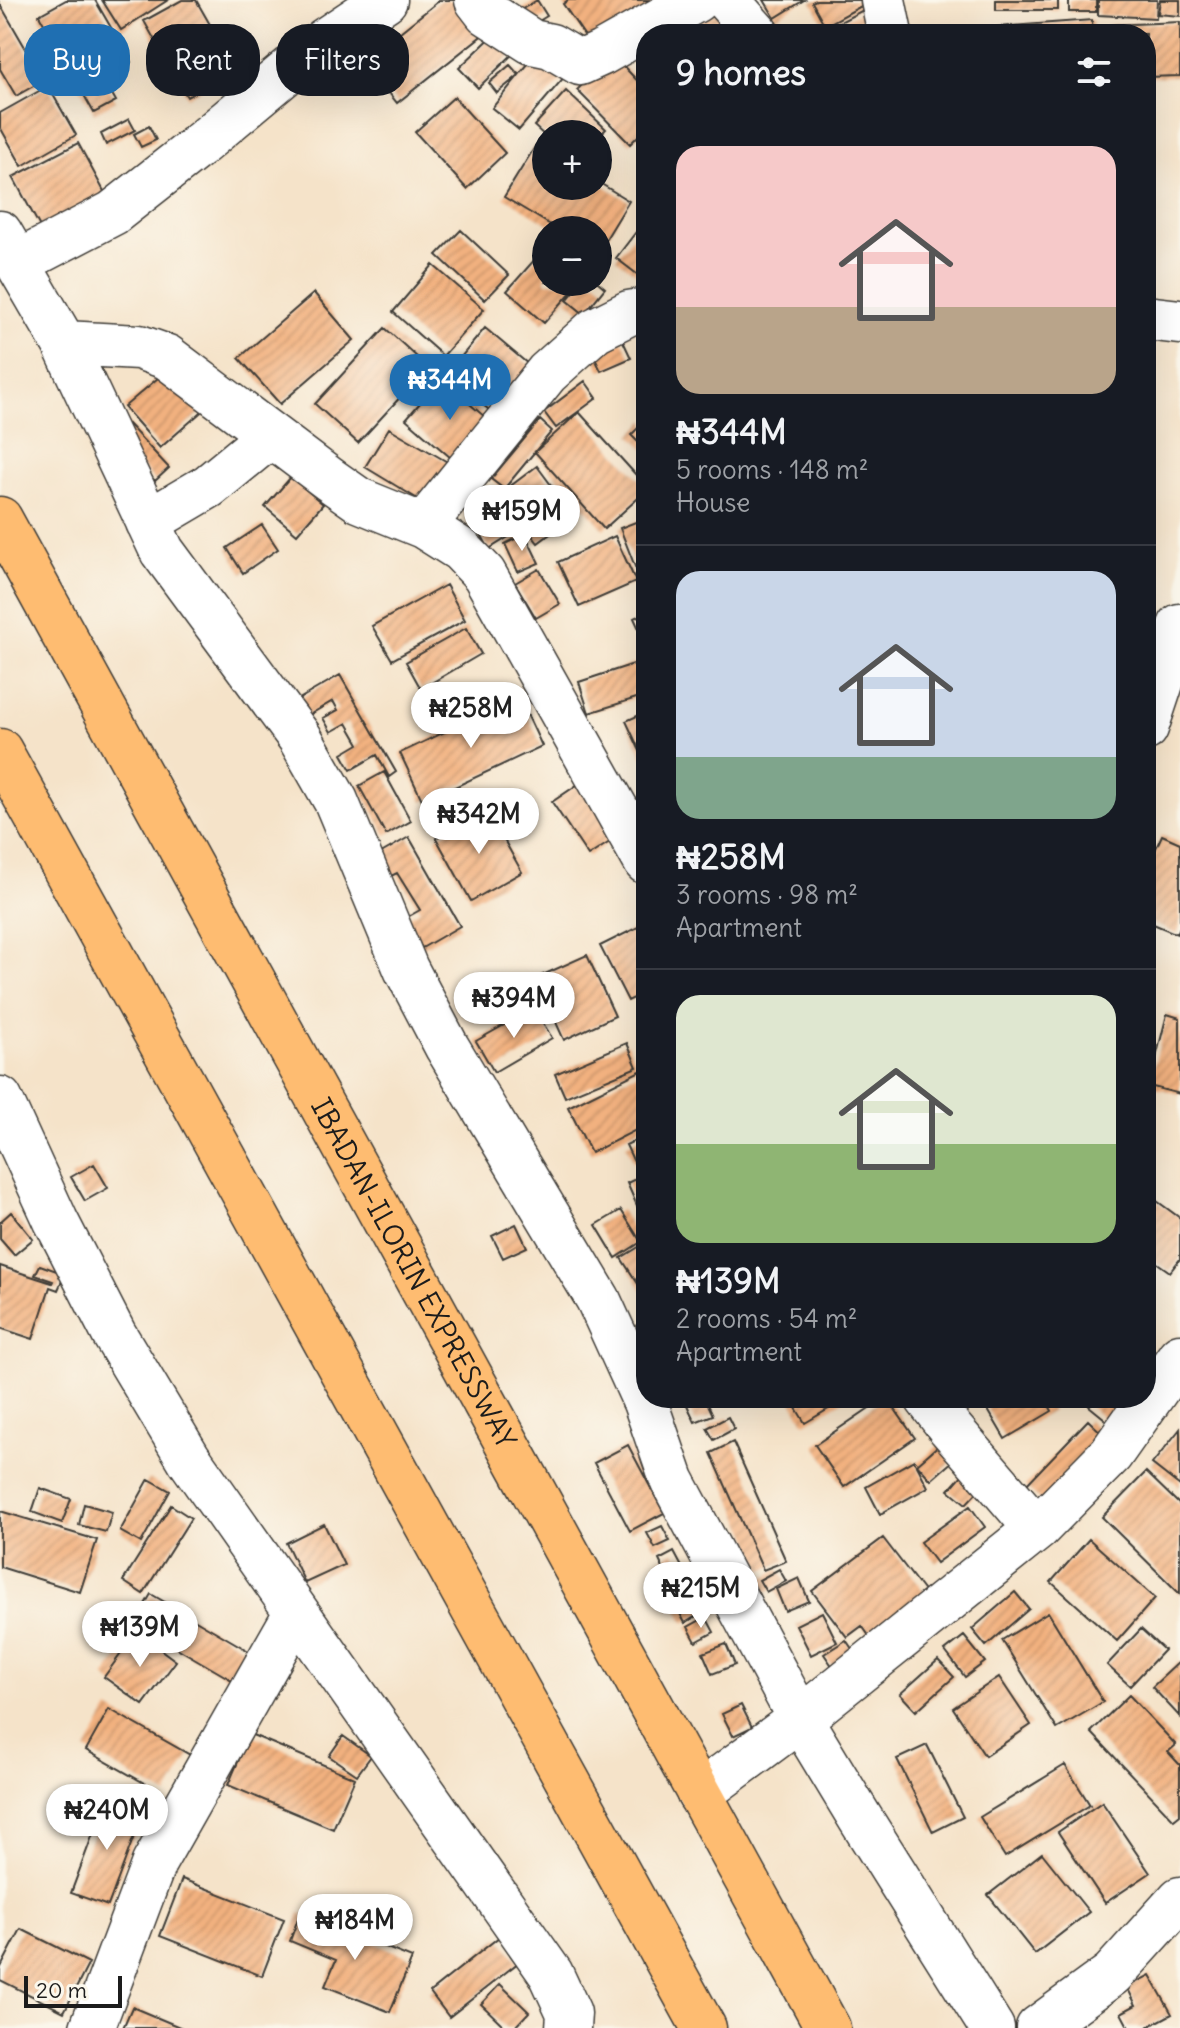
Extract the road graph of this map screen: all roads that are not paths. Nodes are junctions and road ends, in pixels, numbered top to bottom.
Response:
1 (385, 0) edge
2 (477, 0) edge
3 (696, 0) edge
4 (727, 0) edge
5 (883, 0) edge
6 (653, 24) edge
7 (748, 24) edge
8 (888, 24) edge
9 (636, 34) edge
10 (8, 248) edge
11 (636, 312) edge
12 (1156, 319) edge
13 (1180, 322) edge
14 (64, 343) junction
15 (270, 436) junction
16 (0, 519) edge
17 (148, 522) junction
18 (423, 526) junction
19 (1180, 626) edge
20 (1156, 698) edge
21 (0, 751) edge
22 (636, 844) edge
23 (0, 1099) edge
24 (1180, 1356) edge
25 (636, 1382) edge
26 (1156, 1390) edge
27 (647, 1408) edge
28 (935, 1408) edge
29 (1143, 1408) edge
30 (1037, 1529) junction
31 (296, 1613) junction
32 (800, 1719) junction
33 (699, 1794) junction
34 (1180, 1899) edge
35 (92, 2028) edge
36 (568, 2028) edge
37 (704, 2028) edge
38 (828, 2028) edge
39 (992, 2028) edge
40 (1038, 2028) edge

1 - 10 street
2 - 9 street
3 - 6 street
4 - 7 street
5 - 8 street
10 - 14 street
11 - 18 street
12 - 13 street
14 - 15 street
14 - 17 street
15 - 17 street
15 - 18 street
16 - 33 highway, IBADAN-ILORIN EXPRESSWAY
17 - 25 street
18 - 22 street
19 - 20 street
21 - 37 highway
23 - 31 street
24 - 26 street
27 - 32 street
28 - 30 street
29 - 30 street
30 - 32 street
31 - 35 street
31 - 36 street
32 - 33 street
32 - 39 street
33 - 38 highway, IBADAN-ILORIN EXPRESSWAY
34 - 40 street

